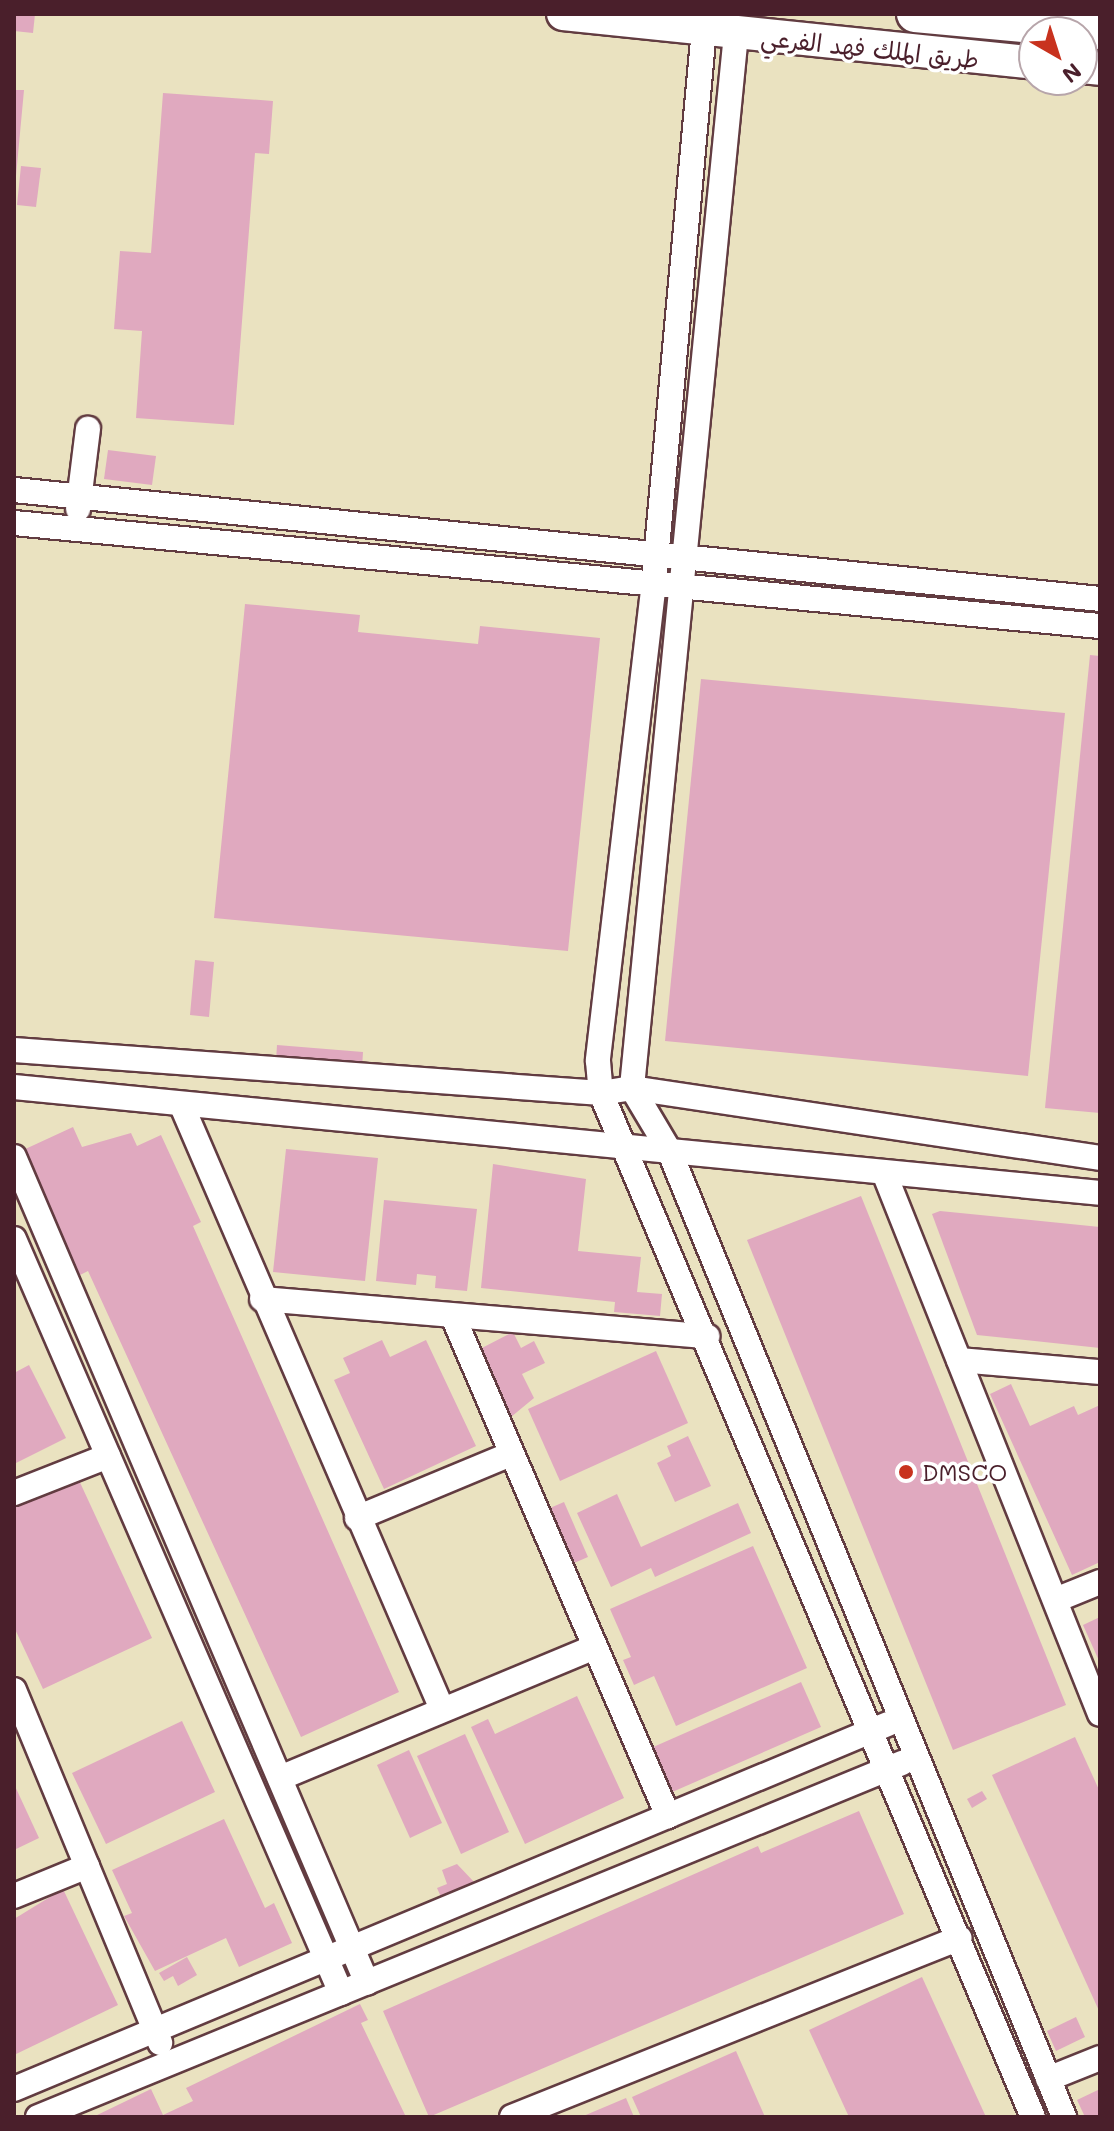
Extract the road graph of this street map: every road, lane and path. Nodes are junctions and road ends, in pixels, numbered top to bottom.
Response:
1 (563, 14) edge
2 (915, 14) edge
3 (704, 29) junction
4 (1100, 31) edge
5 (736, 34) junction
6 (1018, 61) edge
7 (88, 429) dead end
8 (14, 490) edge
9 (83, 497) junction
10 (14, 523) edge
11 (72, 528) junction
12 (654, 553) junction
13 (684, 559) junction
14 (654, 582) junction
15 (684, 587) junction
16 (1100, 599) edge
17 (1100, 626) edge
18 (14, 1050) edge
19 (14, 1087) edge
20 (632, 1088) junction
21 (601, 1093) junction
22 (182, 1106) junction
23 (669, 1150) junction
24 (626, 1152) junction
25 (14, 1157) edge
26 (1100, 1158) edge
27 (885, 1175) junction
28 (1100, 1193) edge
29 (14, 1239) edge
30 (21, 1269) edge
31 (262, 1299) junction
32 (455, 1321) junction
33 (707, 1336) junction
34 (959, 1360) junction
35 (1100, 1372) edge
36 (511, 1454) junction
37 (108, 1456) junction
38 (14, 1493) edge
39 (357, 1518) junction
40 (1100, 1582) edge
41 (1058, 1599) junction
42 (593, 1648) junction
43 (14, 1690) edge
44 (442, 1709) junction
45 (1100, 1714) edge
46 (901, 1717) junction
47 (875, 1731) junction
48 (917, 1758) junction
49 (890, 1767) junction
50 (280, 1778) junction
51 (668, 1816) junction
52 (87, 1866) junction
53 (14, 1896) edge
54 (960, 1938) junction
55 (353, 1947) junction
56 (324, 1959) junction
57 (367, 1983) junction
58 (341, 1993) junction
59 (155, 2031) junction
60 (1100, 2058) edge
61 (169, 2064) junction
62 (1048, 2079) junction
63 (14, 2089) edge
64 (38, 2117) edge
65 (512, 2117) edge
66 (1033, 2117) edge
67 (1064, 2117) edge

1 - 3 main road, طريق الملك فهد الفرعي
2 - 4 highway
3 - 5 main road, طريق الملك فهد الفرعي
3 - 12 street
5 - 6 main road, طريق الملك فهد الفرعي
5 - 13 street
7 - 9 street
8 - 9 street
9 - 11 street
9 - 12 street
10 - 11 street
11 - 14 street
12 - 13 street
12 - 14 street
13 - 15 street
13 - 16 street
14 - 15 street
14 - 21 street
15 - 17 street
15 - 20 street
18 - 21 street
19 - 22 street
20 - 21 street
20 - 23 street
20 - 26 street
21 - 24 street
22 - 24 street
22 - 31 street
23 - 24 street
23 - 27 street
23 - 46 street
24 - 33 street
25 - 50 street
27 - 28 street
27 - 34 street
29 - 30 street
30 - 37 street
31 - 32 street
31 - 39 street
32 - 33 street
32 - 36 street
33 - 47 street
34 - 35 street
34 - 41 street
36 - 39 street
36 - 42 street
37 - 38 street
37 - 56 street
39 - 44 street
40 - 41 street
41 - 45 street
42 - 44 street
42 - 51 street
43 - 52 street
44 - 50 street
46 - 47 street
46 - 48 street
47 - 49 street
47 - 51 street
48 - 49 street
48 - 62 street
49 - 54 street
49 - 57 street
50 - 55 street
51 - 55 street
52 - 53 street
52 - 59 street
54 - 65 street
54 - 66 street
55 - 56 street
55 - 57 street
56 - 58 street
56 - 59 street
57 - 58 street
58 - 61 street
59 - 61 street
59 - 63 street
60 - 62 street
61 - 64 street
62 - 67 street

